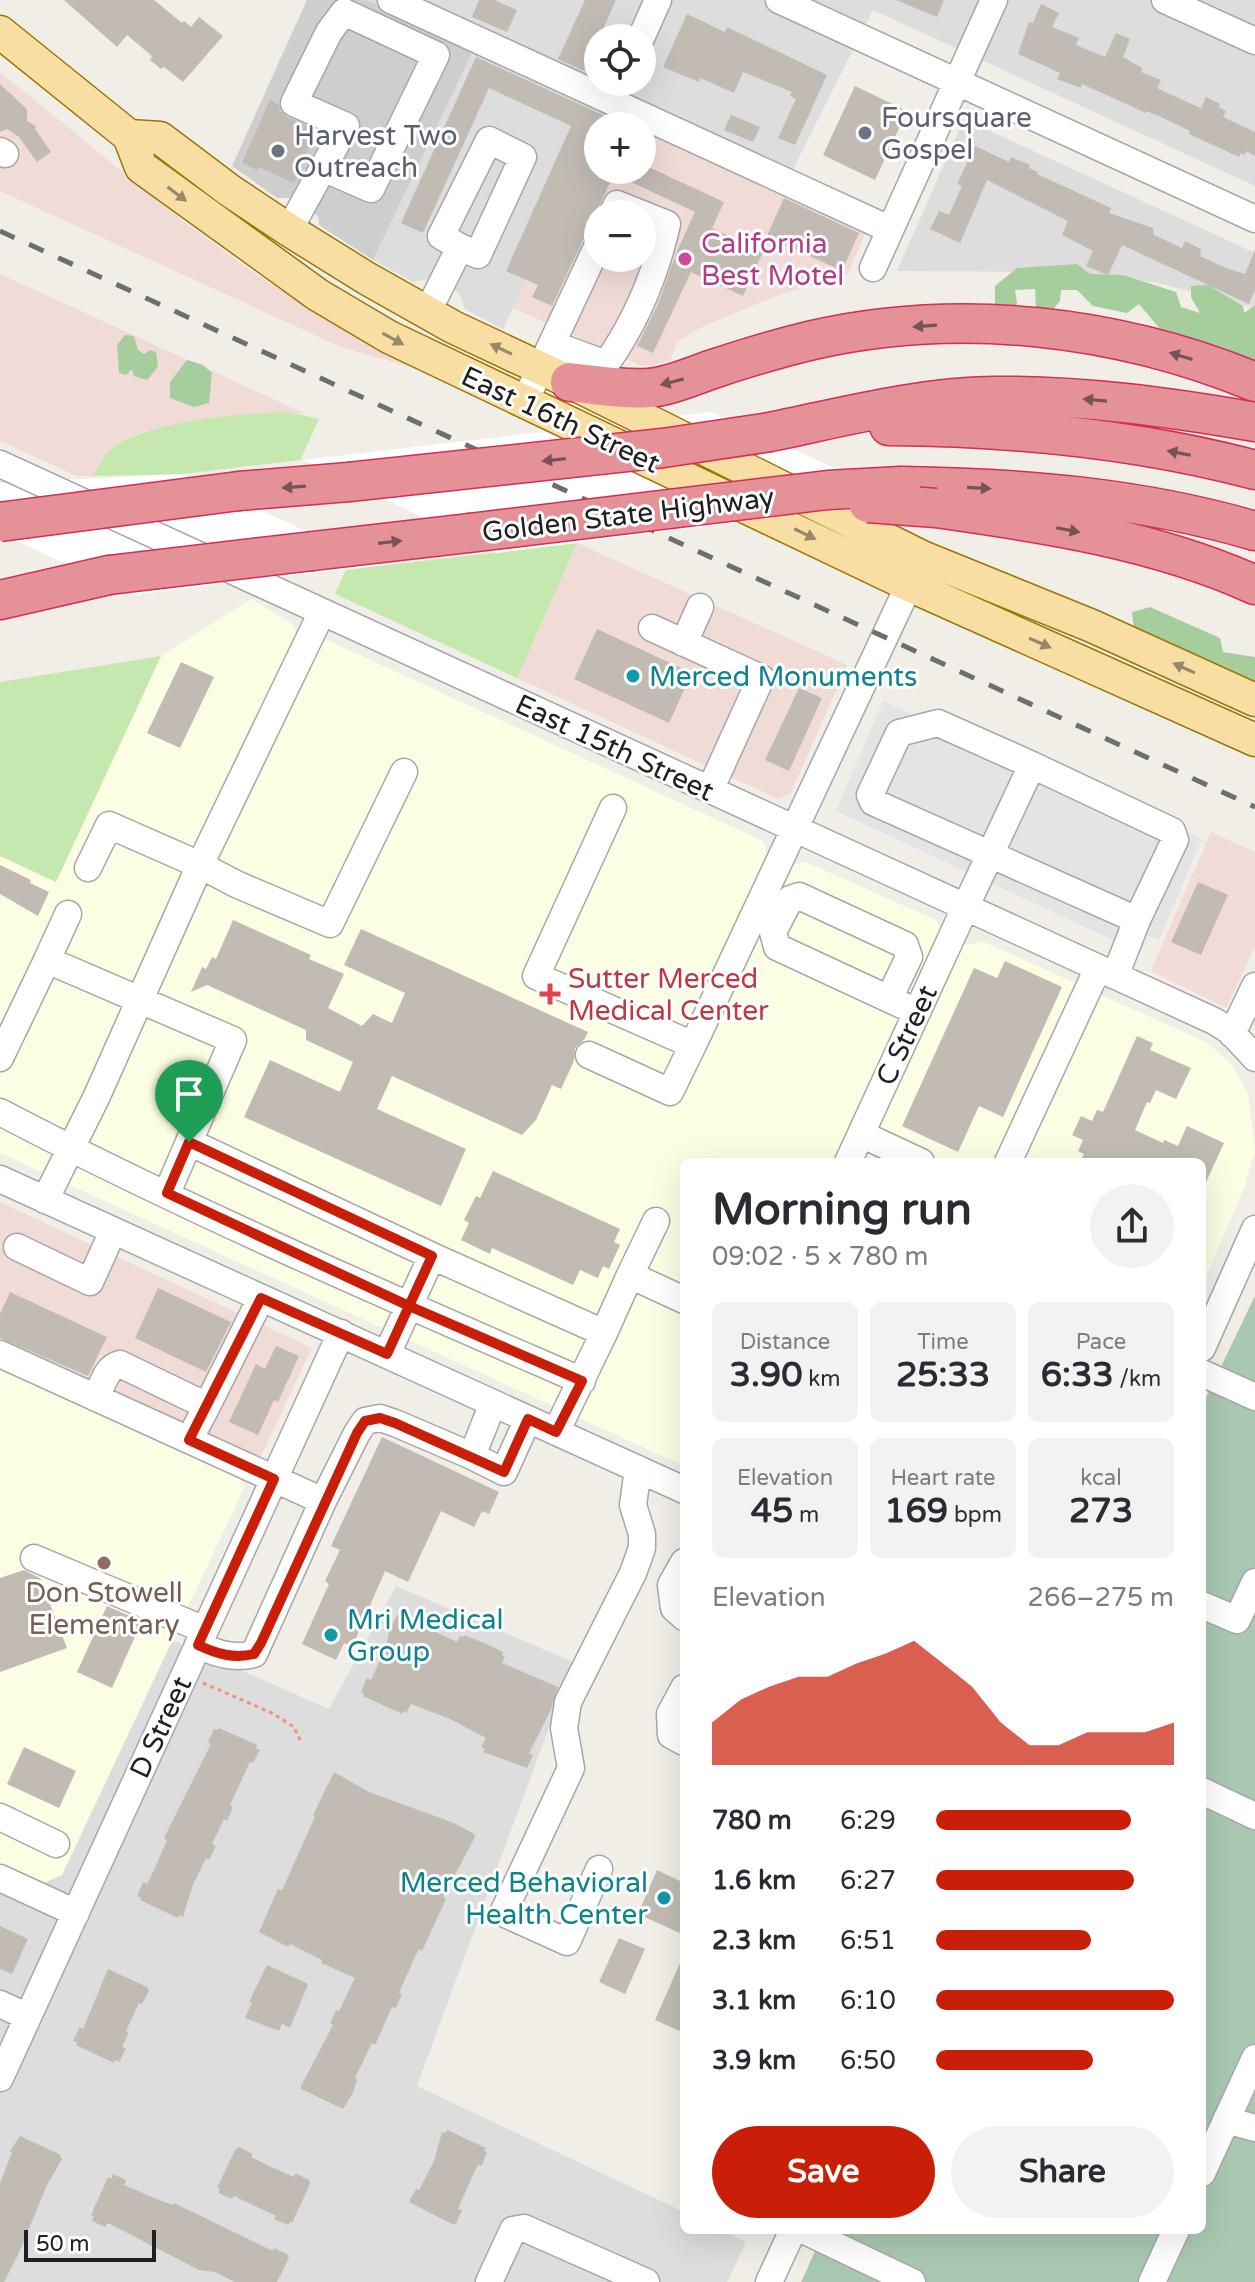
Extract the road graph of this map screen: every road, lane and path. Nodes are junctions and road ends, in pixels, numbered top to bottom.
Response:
1 (391, 0) edge
2 (658, 0) edge
3 (779, 0) edge
4 (994, 0) edge
5 (1165, 0) edge
6 (647, 24) edge
7 (0, 32) edge
8 (1255, 41) edge
9 (584, 79) edge
10 (956, 82) junction
11 (624, 96) edge
12 (129, 136) junction
13 (323, 168) junction
14 (1255, 219) edge
15 (656, 220) edge
16 (889, 229) junction
17 (289, 230) junction
18 (460, 247) dead end
19 (656, 265) edge
20 (873, 268) dead end
21 (588, 272) edge
22 (653, 272) edge
23 (427, 313) junction
24 (554, 364) junction
25 (1255, 382) edge
26 (525, 401) junction
27 (1255, 422) edge
28 (770, 432) junction
29 (0, 464) edge
30 (1255, 470) edge
31 (239, 491) junction
32 (774, 496) junction
33 (0, 500) edge
34 (0, 522) edge
35 (1255, 531) edge
36 (916, 571) junction
37 (109, 575) junction
38 (1255, 585) edge
39 (0, 588) edge
40 (0, 600) edge
41 (700, 607) dead end
42 (322, 612) junction
43 (652, 628) dead end
44 (684, 643) junction
45 (1255, 700) edge
46 (1255, 740) edge
47 (1032, 765) junction
48 (404, 772) dead end
49 (710, 790) junction
50 (613, 808) dead end
51 (792, 829) junction
52 (990, 855) junction
53 (200, 865) junction
54 (88, 868) dead end
55 (965, 908) junction
56 (68, 914) dead end
57 (1137, 920) junction
58 (47, 960) junction
59 (1106, 972) junction
60 (1255, 986) edge
61 (889, 999) junction
62 (141, 1000) junction
63 (917, 1012) junction
64 (1231, 1033) junction
65 (693, 1045) junction
66 (589, 1055) dead end
67 (0, 1058) edge
68 (1255, 1058) edge
69 (0, 1112) edge
70 (861, 1134) junction
71 (189, 1142) junction
72 (72, 1149) junction
73 (850, 1158) edge
74 (912, 1158) edge
75 (1010, 1158) edge
76 (3, 1187) edge
77 (167, 1193) junction
78 (45, 1200) junction
79 (656, 1221) dead end
80 (1255, 1229) edge
81 (113, 1231) junction
82 (17, 1247) dead end
83 (432, 1256) junction
84 (630, 1275) junction
85 (1213, 1297) edge
86 (261, 1298) junction
87 (680, 1298) edge
88 (409, 1306) junction
89 (1206, 1329) edge
90 (341, 1333) junction
91 (604, 1333) junction
92 (0, 1354) edge
93 (387, 1354) junction
94 (1206, 1375) edge
95 (582, 1381) junction
96 (1255, 1397) edge
97 (96, 1398) junction
98 (493, 1403) junction
99 (207, 1406) junction
100 (528, 1419) junction
101 (556, 1432) junction
102 (189, 1440) junction
103 (472, 1456) junction
104 (638, 1469) junction
105 (274, 1479) junction
106 (680, 1488) edge
107 (323, 1501) junction
108 (34, 1558) dead end
109 (680, 1569) edge
110 (1255, 1582) edge
111 (1206, 1607) edge
112 (680, 1613) edge
113 (202, 1638) junction
114 (185, 1674) junction
115 (680, 1695) edge
116 (300, 1740) dead end
117 (680, 1740) edge
118 (1206, 1793) edge
119 (1255, 1816) edge
120 (0, 1817) edge
121 (56, 1844) dead end
122 (599, 1869) dead end
123 (0, 1878) edge
124 (76, 1913) junction
125 (0, 2004) edge
126 (28, 2017) junction
127 (1255, 2058) edge
128 (0, 2078) edge
129 (1226, 2120) junction
130 (1255, 2128) edge
131 (1206, 2164) edge
132 (791, 2234) edge
133 (811, 2234) edge
134 (1174, 2234) edge
135 (489, 2282) edge
136 (646, 2282) edge
137 (769, 2282) edge
138 (912, 2282) edge
139 (1152, 2282) edge

1 - 9 street
2 - 6 street
3 - 10 street
4 - 10 street
5 - 8 street
7 - 12 main road, East 16th Street
10 - 14 street
10 - 16 street
11 - 16 street
12 - 17 main road, East 16th Street
12 -> 26 main road, East 16th Street
13 - 13 street
13 - 17 street
15 - 19 street
16 - 20 street
17 - 23 main road, East 16th Street
18 - 23 street
21 - 24 street
22 - 24 street
24 -> 23 main road, East 16th Street
25 -> 24 highway
24 - 26 street
24 - 36 main road, East 16th Street
26 -> 36 main road, East 16th Street
27 -> 28 highway
30 -> 28 highway
28 -> 31 highway, bridge
29 - 42 street, East 15th Street
31 - 33 highway, bridge
31 - 34 highway, bridge
32 -> 35 highway, Golden State Highway, bridge
37 -> 32 highway, Golden State Highway, bridge
32 -> 38 highway, bridge
45 -> 36 main road, East 16th Street
36 -> 46 main road, East 16th Street
36 - 51 street
37 - 39 highway, Golden State Highway
37 - 40 highway
41 - 44 street
42 - 49 street, East 15th Street
42 - 53 street
43 - 44 street
44 - 49 street
47 - 52 street, C Street
47 - 52 street
47 - 57 street
48 - 53 street
49 - 51 street, East 15th Street
50 - 65 street
51 - 55 street, East 15th Street
51 - 65 street
52 - 55 street, C Street
52 - 57 street
53 - 54 street
53 - 62 street
55 - 59 street, East 15th Street
55 - 63 street, C Street
56 - 58 street
57 - 59 street
58 - 62 street
58 - 67 street
59 - 64 street, East 15th Street
59 - 75 street
60 - 64 street
61 - 61 street
61 - 63 street
62 - 71 street
62 - 72 street
63 - 70 street, C Street
64 - 68 street, East 15th Street
65 - 66 street
69 - 72 street
70 - 73 street, C Street
70 - 74 street
71 - 77 street
71 - 83 street
72 - 77 street
72 - 78 street
76 - 78 street
77 - 88 street
78 - 81 street
79 - 84 street
80 - 85 street
81 - 82 street
81 - 86 street
83 - 88 street
83 - 91 street
84 - 87 street
84 - 91 street
85 - 89 street
86 - 90 street
86 - 99 street
88 - 93 street
88 - 95 street
90 - 93 street
90 - 105 street, D Street
91 - 95 street
92 - 97 street
93 - 98 street
94 - 96 street
95 - 101 street
97 - 99 street
97 - 102 street
98 - 100 street
98 - 103 street
99 - 102 street
100 - 101 street
100 - 103 street
101 - 104 street
102 - 105 street
103 - 107 street
104 - 106 street
104 - 122 street
105 - 107 street
105 - 113 street, D Street
107 - 113 street
108 - 113 street
109 - 112 street
110 - 111 street
113 - 114 street, D Street
114 - 116 path
114 - 124 street, D Street
115 - 117 street
118 - 119 street
120 - 121 street
123 - 124 street
124 - 126 street, D Street
125 - 126 street
126 - 128 street, D Street
127 - 129 street
129 - 130 street
129 - 131 street
132 - 137 street
133 - 138 street
134 - 139 street
135 - 136 street

